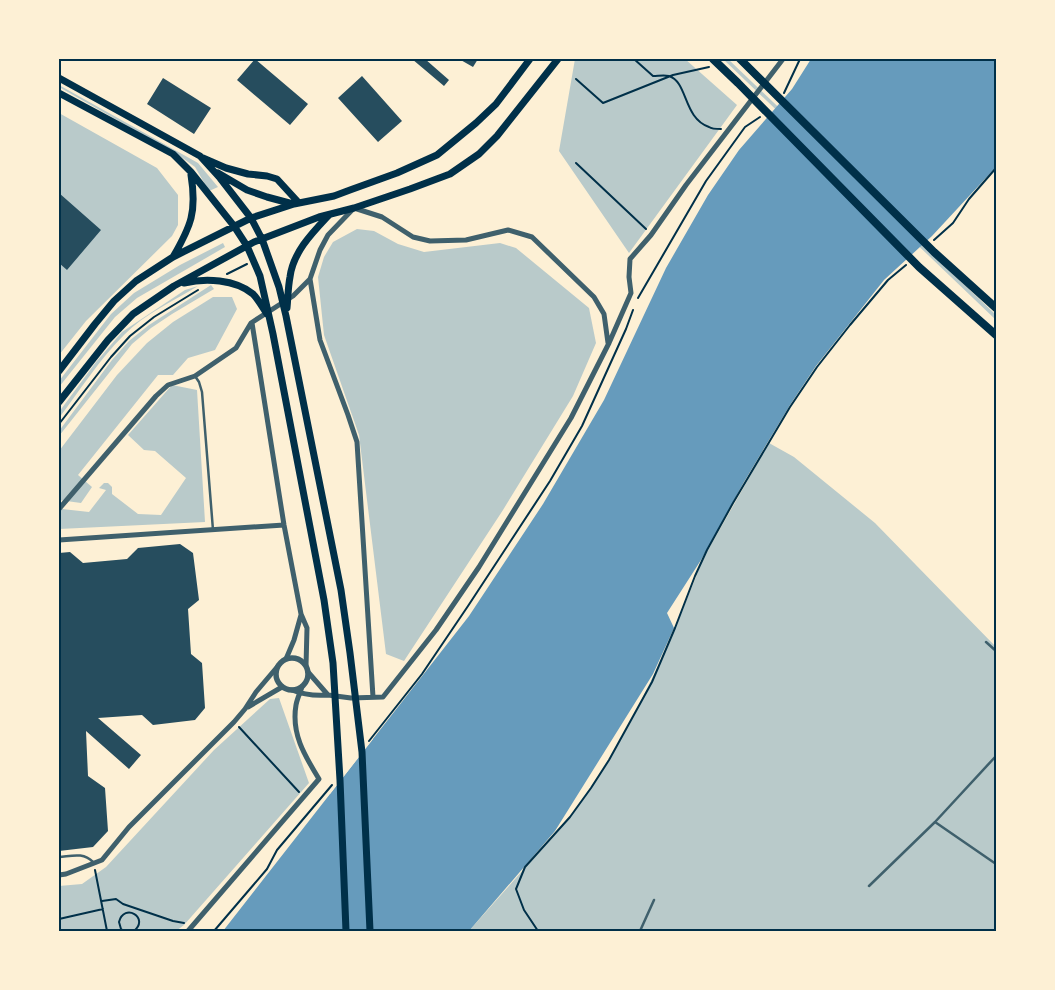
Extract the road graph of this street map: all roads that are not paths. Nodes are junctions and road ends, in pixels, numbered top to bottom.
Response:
1 (530, 59) edge
2 (558, 59) edge
3 (740, 59) edge
4 (783, 59) edge
5 (716, 62) edge
6 (59, 78) edge
7 (59, 93) edge
8 (200, 156) junction
9 (212, 170) junction
10 (191, 172) junction
11 (296, 203) junction
12 (354, 208) junction
13 (329, 214) junction
14 (247, 220) junction
15 (234, 226) junction
16 (262, 239) junction
17 (247, 246) junction
18 (173, 257) junction
19 (310, 279) junction
20 (174, 286) junction
21 (993, 299) edge
22 (996, 308) edge
23 (286, 316) junction
24 (270, 320) junction
25 (252, 323) junction
26 (996, 335) edge
27 (608, 343) junction
28 (59, 372) edge
29 (195, 376) junction
30 (59, 402) edge
31 (59, 509) edge
32 (284, 525) junction
33 (213, 530) junction
34 (59, 540) edge
35 (301, 614) junction
36 (986, 642) dead end
37 (996, 650) edge
38 (286, 659) junction
39 (278, 666) junction
40 (307, 669) junction
41 (282, 687) junction
42 (302, 687) junction
43 (292, 690) junction
44 (300, 694) junction
45 (328, 695) junction
46 (373, 698) junction
47 (245, 709) junction
48 (996, 756) edge
49 (935, 822) junction
50 (59, 857) edge
51 (94, 863) junction
52 (996, 864) edge
53 (59, 874) edge
54 (868, 886) dead end
55 (654, 900) dead end
56 (188, 931) edge
57 (346, 931) edge
58 (370, 931) edge
59 (640, 931) edge

1 - 11 main road
2 - 12 main road
3 - 21 main road
4 - 27 street
5 - 26 main road
6 - 8 main road
7 - 10 main road
8 - 9 main road
8 - 11 main road
9 - 11 main road
9 - 14 main road
10 - 15 main road
10 - 18 main road
11 - 14 main road
12 - 13 main road
12 - 19 street
12 - 27 street
13 - 16 main road
13 - 23 main road
14 - 15 main road
14 - 16 main road
15 - 17 main road
15 - 18 main road
16 - 17 main road
16 - 23 main road
17 - 20 main road
17 - 24 main road
18 - 28 main road
19 - 25 street
19 - 46 street
20 - 24 main road
20 - 30 main road
21 - 22 main road
23 - 58 main road
24 - 57 main road
25 - 29 street
25 - 32 street
27 - 46 street
29 - 31 street
29 - 33 lane
32 - 33 street
32 - 35 street
33 - 34 street
35 - 38 street
35 - 40 street
36 - 37 lane
38 - 39 street
38 - 40 street
39 - 41 street
39 - 47 street
40 - 42 street
40 - 45 street
41 - 43 street
41 - 47 street
42 - 43 street
42 - 44 street
43 - 44 street
44 - 45 street
44 - 56 street
45 - 46 street
47 - 51 street
48 - 49 lane
49 - 52 lane
49 - 54 lane
50 - 51 lane
51 - 53 street
55 - 59 lane

